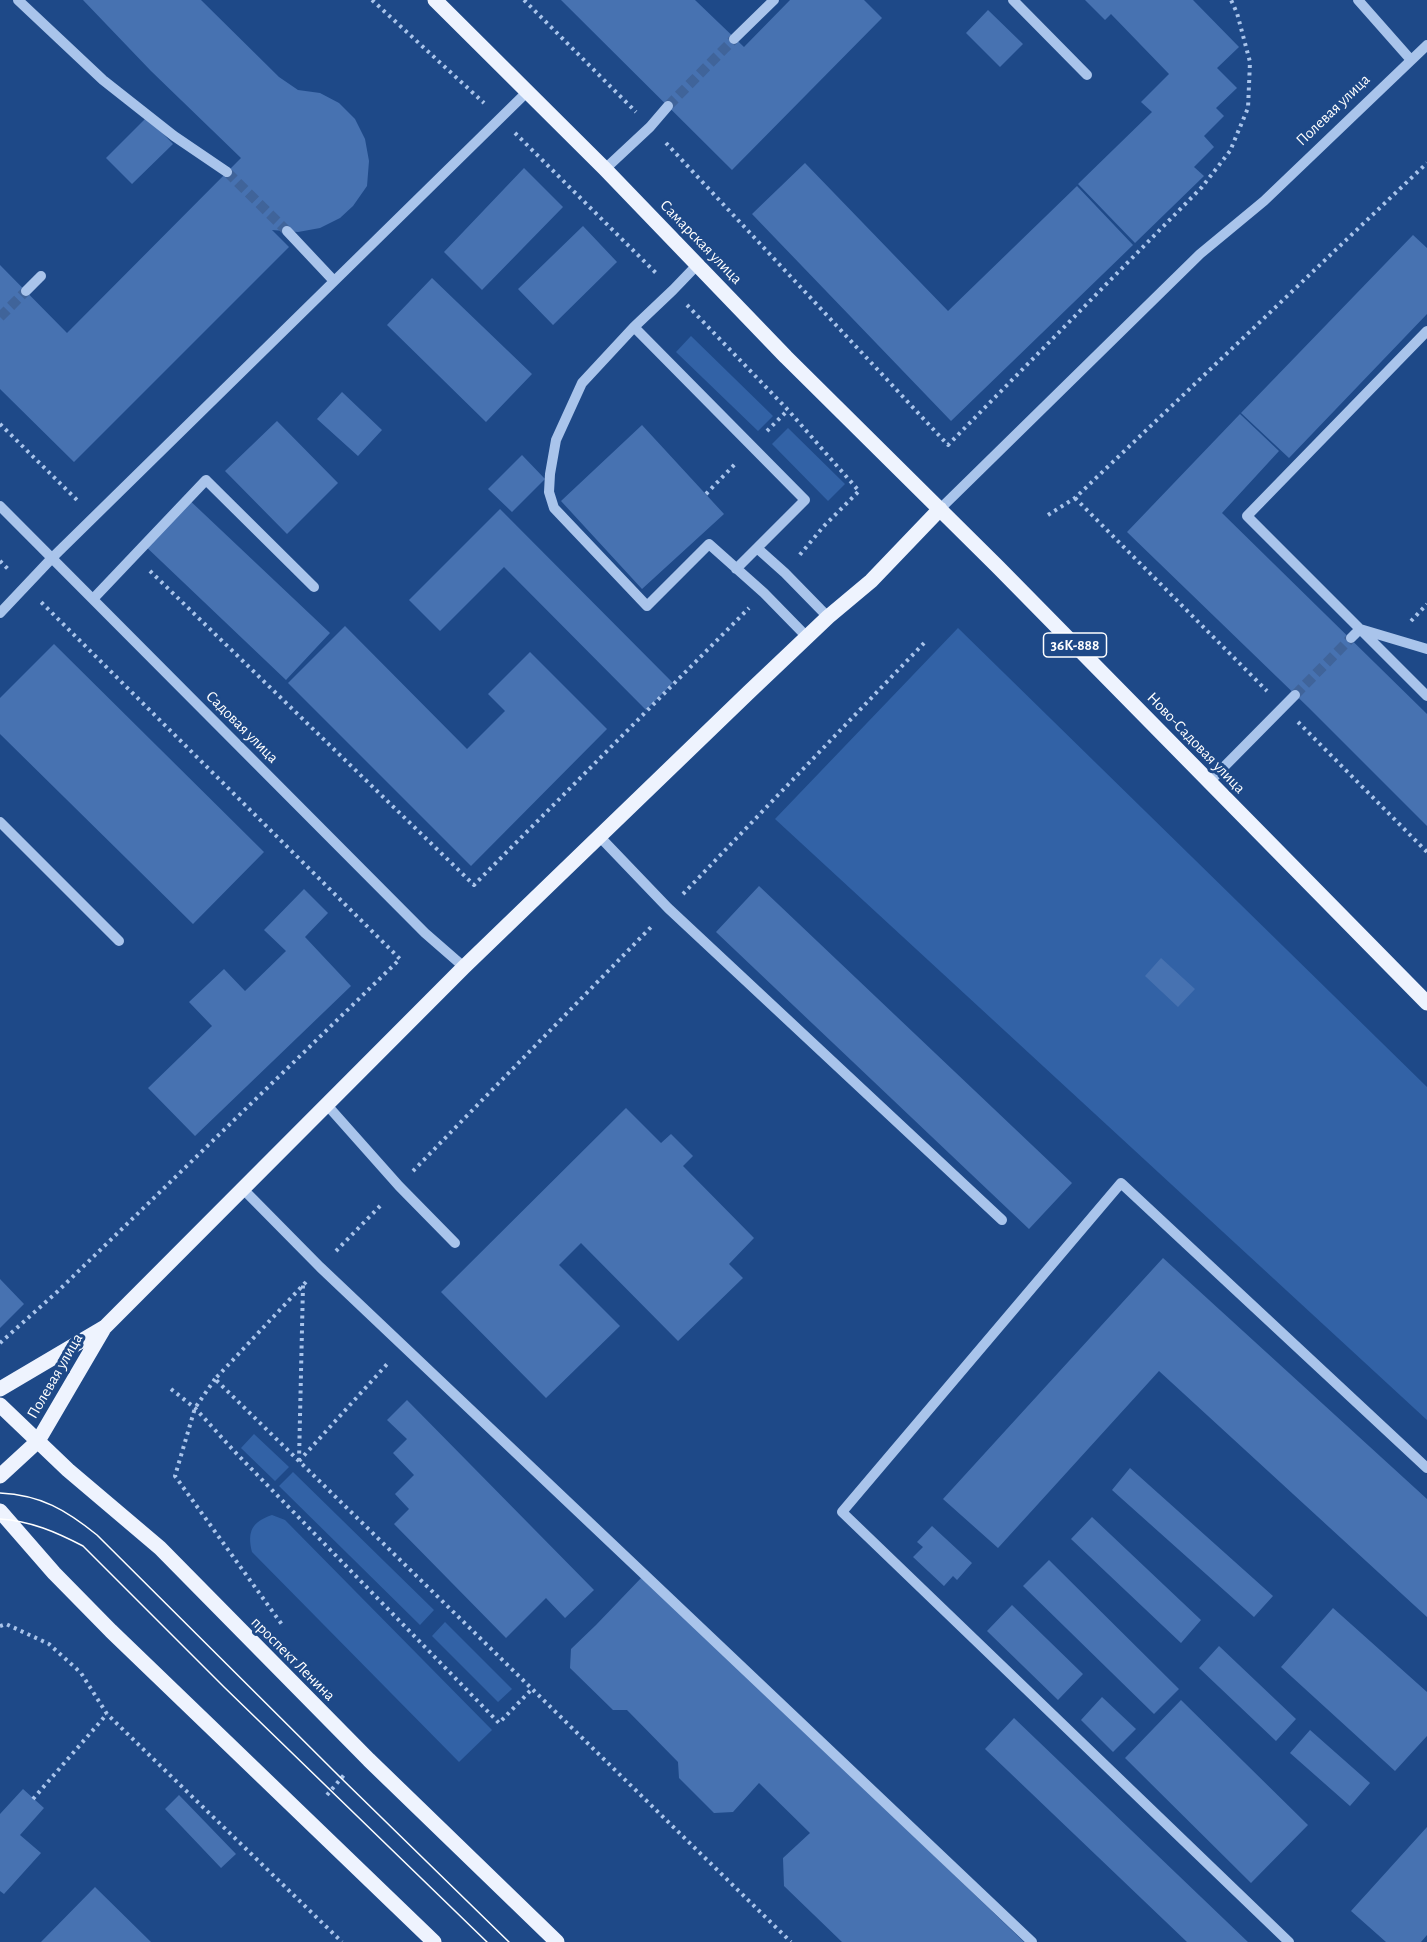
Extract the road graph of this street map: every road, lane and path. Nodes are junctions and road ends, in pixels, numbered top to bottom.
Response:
1 (18, 0) edge
2 (372, 0) edge
3 (435, 0) edge
4 (524, 0) edge
5 (774, 0) edge
6 (1013, 0) edge
7 (1231, 0) edge
8 (1358, 0) edge
9 (734, 39) tunnel mouth
10 (1427, 45) edge
11 (1411, 60) junction
12 (1087, 75) dead end
13 (528, 91) junction
14 (668, 106) tunnel mouth
15 (500, 118) junction
16 (650, 127) junction
17 (1427, 163) edge
18 (605, 169) junction
19 (227, 172) tunnel mouth
20 (287, 231) tunnel mouth
21 (698, 264) junction
22 (41, 276) dead end
23 (334, 281) junction
24 (673, 290) junction
25 (26, 291) tunnel mouth
26 (634, 327) junction
27 (1427, 331) edge
28 (0, 424) edge
29 (1076, 498) junction
30 (0, 506) edge
31 (940, 509) junction
32 (1048, 515) dead end
33 (94, 517) junction
34 (757, 548) junction
35 (134, 555) junction
36 (52, 558) junction
37 (0, 561) edge
38 (736, 569) junction
39 (784, 573) junction
40 (25, 586) junction
41 (314, 587) dead end
42 (764, 593) junction
43 (93, 599) junction
44 (0, 612) edge
45 (828, 617) junction
46 (1360, 629) junction
47 (808, 638) junction
48 (1351, 638) tunnel mouth
49 (926, 641) dead end
50 (1427, 649) edge
51 (1295, 695) tunnel mouth
52 (1427, 696) edge
53 (1283, 707) junction
54 (1209, 782) junction
55 (0, 822) edge
56 (599, 836) junction
57 (1427, 852) edge
58 (669, 908) junction
59 (119, 940) dead end
60 (464, 967) junction
61 (1427, 1003) edge
62 (327, 1105) junction
63 (399, 1186) junction
64 (243, 1189) junction
65 (1002, 1220) dead end
66 (455, 1243) dead end
67 (320, 1267) junction
68 (303, 1284) junction
69 (105, 1327) junction
70 (0, 1343) edge
71 (404, 1346) junction
72 (214, 1379) junction
73 (0, 1389) edge
74 (171, 1389) dead end
75 (0, 1405) edge
76 (195, 1408) junction
77 (38, 1441) junction
78 (298, 1461) junction
79 (1427, 1468) edge
80 (0, 1476) edge
81 (0, 1511) edge
82 (0, 1626) edge
83 (283, 1626) dead end
84 (531, 1690) junction
85 (107, 1714) junction
86 (344, 1775) dead end
87 (327, 1795) dead end
88 (33, 1799) dead end
89 (342, 1942) edge
90 (435, 1942) edge
91 (557, 1942) edge
92 (791, 1942) edge
93 (1032, 1942) edge
94 (1289, 1942) edge

1 - 19 street
2 - 15 path
3 - 13 main road, Самарская улица
4 - 16 path
5 - 9 street
6 - 12 street
7 - 16 path
8 - 11 street
10 - 11 street, Полевая улица
11 - 31 street, Полевая улица
13 - 15 street
13 - 18 main road, Самарская улица
14 - 16 street
15 - 23 street
15 - 24 path
16 - 18 street
17 - 29 path
18 - 21 main road, Самарская улица
20 - 23 street
21 - 24 street
21 - 31 main road, Самарская улица
22 - 25 street
23 - 33 street
24 - 26 street
24 - 39 path
26 - 34 street
26 - 38 street
27 - 46 street
28 - 33 path
29 - 32 path
29 - 53 path
30 - 36 street, Садовая улица
31 - 45 main road
31 - 54 main road, Ново-Садовая улица / 36К-888
33 - 36 street
34 - 38 street
34 - 39 street
35 - 41 street
35 - 42 path
35 - 43 street
36 - 40 street
36 - 43 street, Садовая улица
37 - 40 path
38 - 42 street
39 - 45 street
40 - 44 street
40 - 70 path
42 - 47 street
43 - 60 street, Садовая улица
45 - 47 main road
46 - 48 street
46 - 50 street
46 - 52 street
47 - 56 main road
49 - 58 path
51 - 53 street
53 - 54 street
53 - 57 path
54 - 61 main road, Ново-Садовая улица / 36К-888
55 - 59 street
56 - 58 street
56 - 60 main road
58 - 63 path
58 - 65 street
60 - 62 main road
62 - 63 street
62 - 64 main road
63 - 66 street
63 - 67 path
64 - 67 street
64 - 69 main road
67 - 68 path
67 - 71 street
68 - 72 path
68 - 78 path
69 - 73 main road, Полевая улица
69 - 77 main road, Полевая улица
71 - 78 path
71 - 93 street
72 - 76 path
72 - 78 path
74 - 76 path
75 - 77 main road, проспект Ленина
76 - 83 path
76 - 84 path
77 - 80 main road, Полевая улица
77 - 91 main road, проспект Ленина
78 - 84 path
79 - 94 street
81 - 90 main road
82 - 85 path
84 - 92 path
85 - 88 path
85 - 89 path
86 - 87 path

